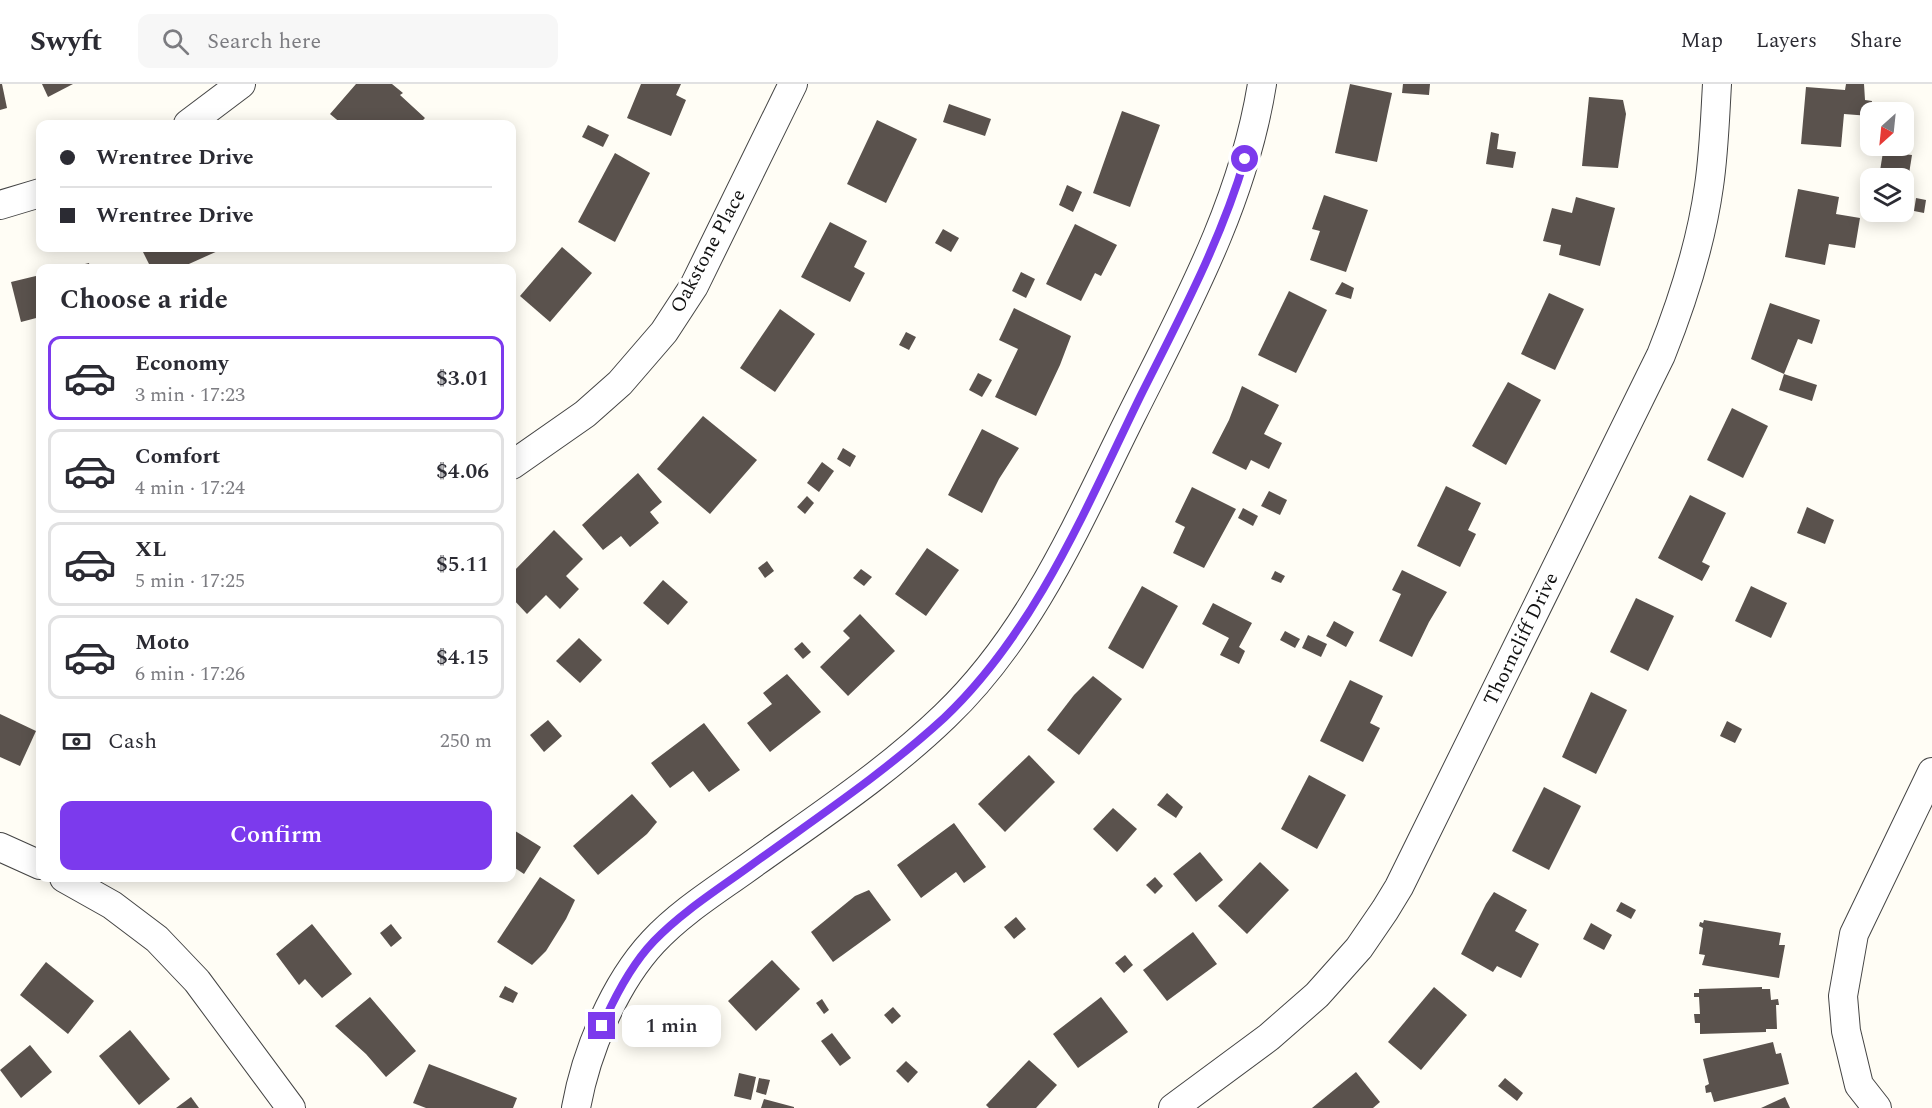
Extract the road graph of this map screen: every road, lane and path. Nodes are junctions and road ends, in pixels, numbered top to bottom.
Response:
1 (241, 84) edge
2 (794, 84) edge
3 (1262, 84) edge
4 (1718, 84) edge
5 (193, 120) edge
6 (36, 194) edge
7 (0, 205) edge
8 (516, 462) edge
9 (1932, 772) edge
10 (0, 847) edge
11 (36, 863) edge
12 (71, 882) edge
13 (291, 1108) edge
14 (576, 1108) edge
15 (1173, 1108) edge
16 (1877, 1108) edge

1 - 5 street
2 - 8 street, Oakstone Place
3 - 14 street
4 - 15 street, Thorncliff Drive
6 - 7 street
9 - 16 street
10 - 11 street
12 - 13 street

